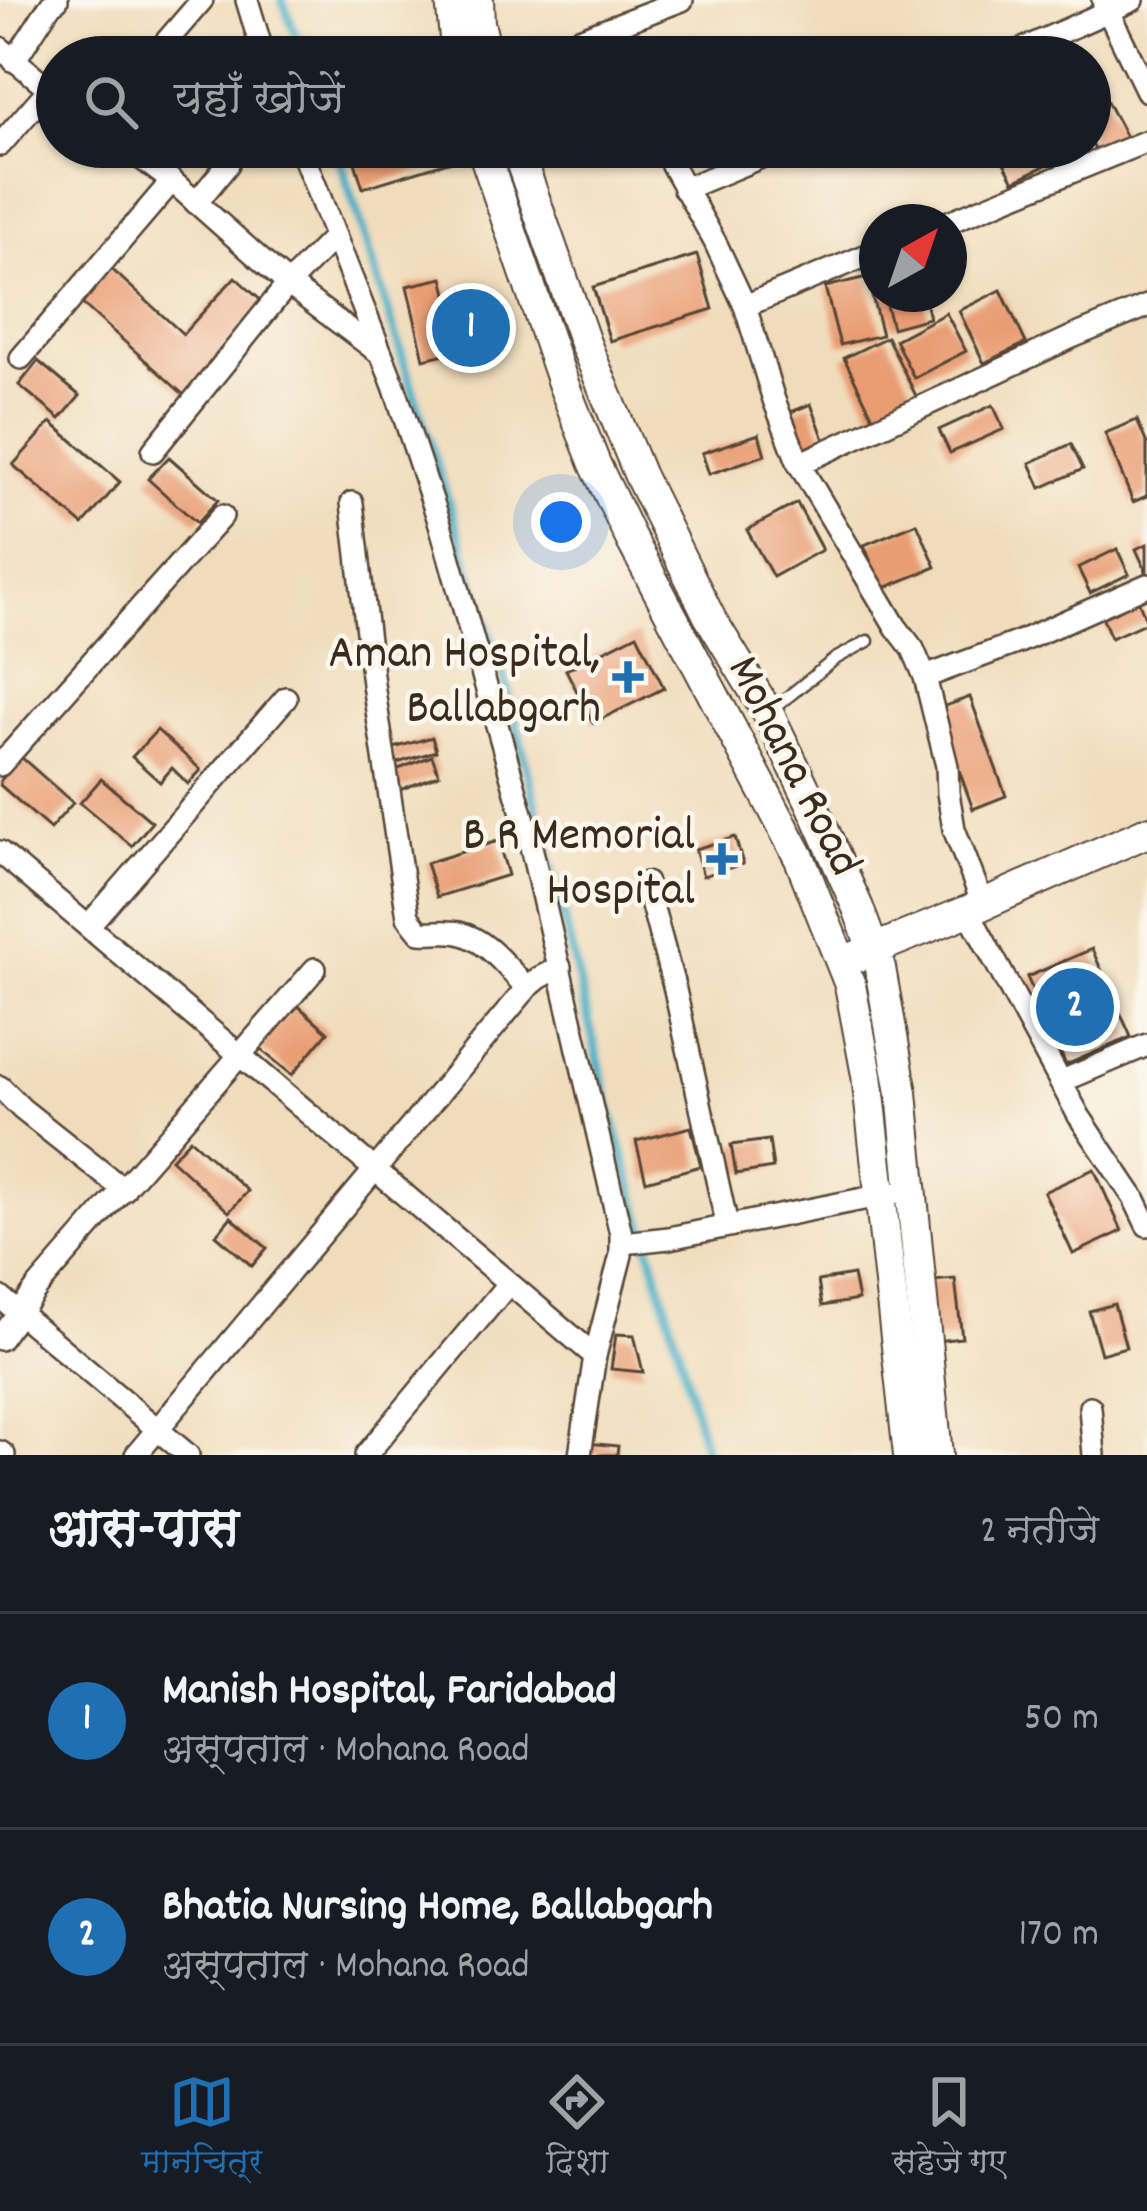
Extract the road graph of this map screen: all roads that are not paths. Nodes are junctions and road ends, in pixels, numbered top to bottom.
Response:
1 (57, 0) edge
2 (202, 0) edge
3 (247, 0) edge
4 (451, 0) edge
5 (478, 0) edge
6 (682, 0) edge
7 (1133, 0) edge
8 (1105, 5) edge
9 (614, 26) junction
10 (171, 36) edge
11 (258, 36) edge
12 (455, 36) edge
13 (481, 36) edge
14 (588, 36) edge
15 (617, 36) edge
16 (1045, 36) edge
17 (7, 55) edge
18 (36, 78) edge
19 (1147, 91) edge
20 (36, 109) edge
21 (1147, 141) edge
22 (0, 145) edge
23 (1111, 156) edge
24 (154, 168) edge
25 (225, 168) edge
26 (308, 168) edge
27 (489, 168) edge
28 (523, 168) edge
29 (673, 168) edge
30 (734, 168) edge
31 (1081, 168) edge
32 (172, 182) junction
33 (684, 189) junction
34 (196, 202) junction
35 (967, 215) edge
36 (335, 236) junction
37 (859, 258) edge
38 (288, 284) junction
39 (745, 305) junction
40 (1147, 306) edge
41 (382, 355) junction
42 (21, 358) dead end
43 (153, 452) dead end
44 (799, 464) junction
45 (352, 503) dead end
46 (222, 516) dead end
47 (1147, 585) edge
48 (868, 641) dead end
49 (925, 677) junction
50 (286, 698) dead end
51 (768, 713) junction
52 (0, 765) edge
53 (1147, 832) edge
54 (0, 852) edge
55 (646, 883) dead end
56 (975, 908) junction
57 (89, 926) junction
58 (874, 950) junction
59 (841, 962) junction
60 (560, 967) junction
61 (315, 969) dead end
62 (526, 988) junction
63 (1147, 1046) edge
64 (239, 1056) junction
65 (1060, 1082) junction
66 (0, 1087) edge
67 (376, 1170) junction
68 (124, 1190) junction
69 (896, 1192) junction
70 (1140, 1195) edge
71 (1147, 1225) edge
72 (727, 1226) junction
73 (629, 1242) junction
74 (508, 1284) junction
75 (0, 1298) edge
76 (20, 1313) junction
77 (0, 1339) edge
78 (595, 1356) junction
79 (1090, 1407) dead end
80 (158, 1430) junction
81 (136, 1455) edge
82 (188, 1455) edge
83 (366, 1455) edge
84 (580, 1455) edge
85 (909, 1455) edge
86 (937, 1455) edge
87 (1094, 1455) edge

1 - 17 street
2 - 10 street
3 - 11 street
4 - 12 street
5 - 13 street
6 - 9 street
7 - 8 street
8 - 16 street
8 - 19 street
9 - 14 street
9 - 15 street
17 - 18 street
20 - 22 street
21 - 23 street
24 - 32 street
25 - 34 street
26 - 36 street
27 - 59 street, Mohana Road
28 - 51 street, Mohana Road
29 - 33 street
30 - 33 street
31 - 35 street
32 - 34 street
32 - 42 street
33 - 39 street
34 - 38 street
36 - 38 street
36 - 41 street
37 - 39 street
38 - 41 street
38 - 43 street
39 - 44 street
40 - 44 street
41 - 60 street
44 - 49 street
45 - 62 street
46 - 52 street
47 - 49 street
48 - 51 lane
49 - 56 street
50 - 57 street
51 - 58 street, Mohana Road
53 - 56 street
54 - 57 street
55 - 72 street
56 - 58 street
56 - 65 street
57 - 64 street
58 - 59 street
58 - 69 street, Mohana Road
59 - 69 street, Mohana Road
60 - 62 street
60 - 73 street
61 - 64 street
62 - 67 street
63 - 65 street
64 - 67 street
64 - 68 street
65 - 70 street
66 - 68 street
67 - 74 street
67 - 80 street
68 - 76 street
69 - 72 street
69 - 85 street, Mohana Road
69 - 86 street, Mohana Road
70 - 71 street
72 - 73 street
73 - 78 street
74 - 78 street
74 - 83 street
75 - 76 street
76 - 77 street
76 - 80 street
78 - 84 street
79 - 87 street
80 - 81 street
80 - 82 street

